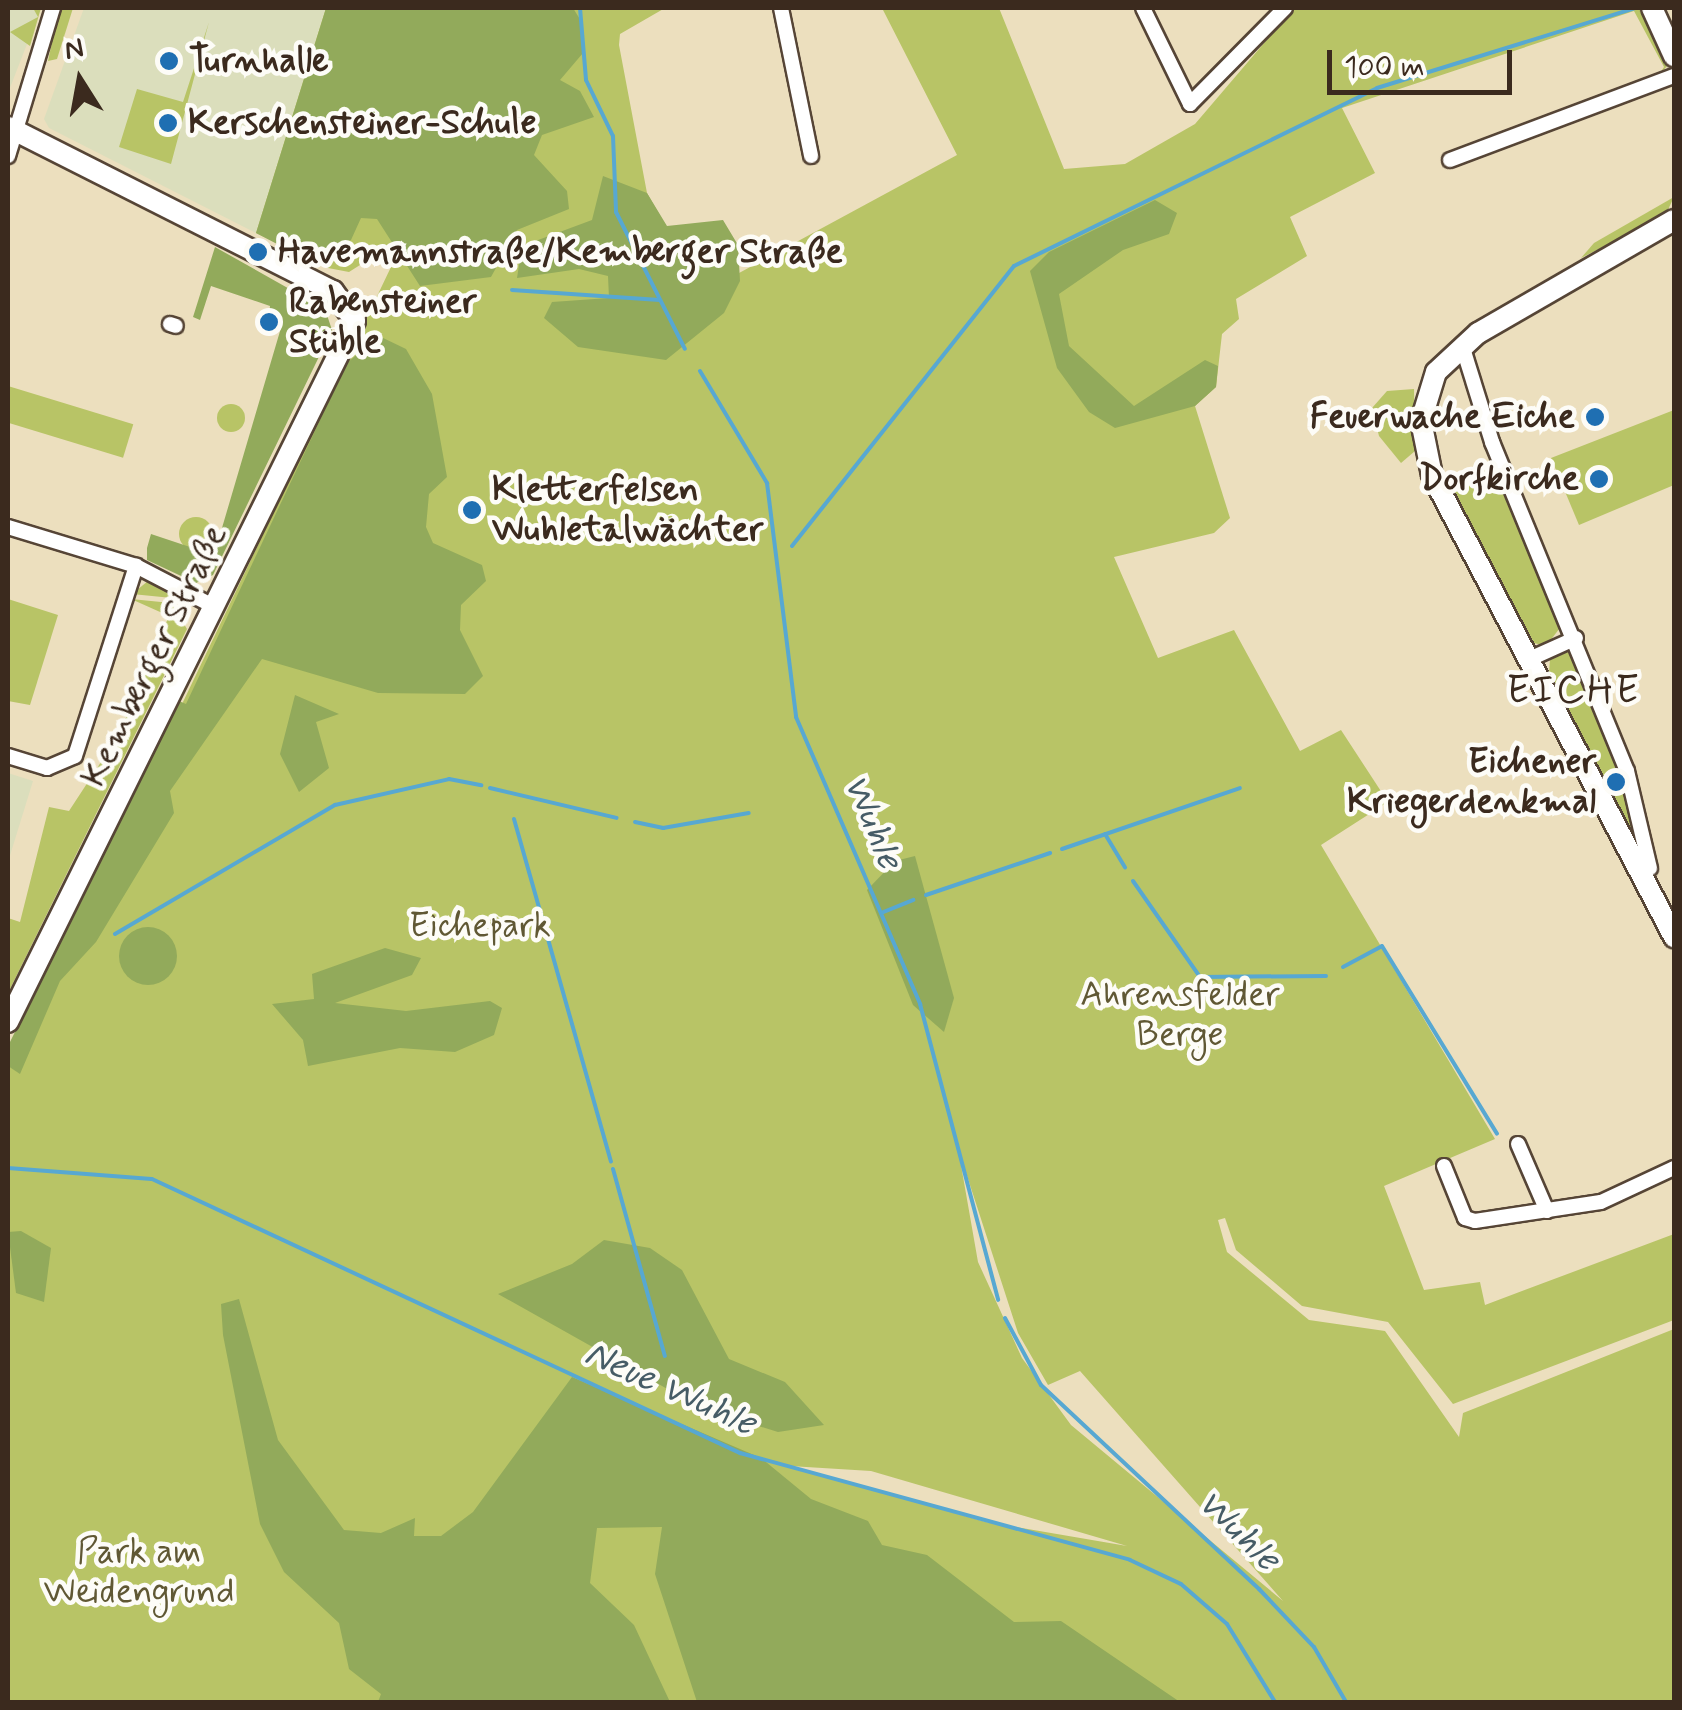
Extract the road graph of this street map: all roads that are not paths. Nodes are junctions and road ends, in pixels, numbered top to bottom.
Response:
1 (53, 8) edge
2 (781, 8) edge
3 (1142, 8) edge
4 (1285, 8) edge
5 (1652, 8) edge
6 (1674, 56) edge
7 (1674, 76) edge
8 (12, 128) edge
9 (8, 156) edge
10 (811, 156) dead end
11 (1450, 160) dead end
12 (1674, 220) edge
13 (1462, 345) junction
14 (8, 527) edge
15 (136, 566) junction
16 (215, 607) junction
17 (1576, 638) junction
18 (1534, 657) junction
19 (8, 756) edge
20 (1650, 868) dead end
21 (1674, 938) edge
22 (8, 1022) edge
23 (1518, 1144) dead end
24 (1444, 1166) dead end
25 (1674, 1168) edge
26 (1547, 1212) junction

1 - 8 street
2 - 10 street
3 - 4 street
5 - 6 main road
7 - 11 street
8 - 9 street
8 - 16 main road, Kemberger Straße
12 - 13 main road
13 - 17 street
13 - 18 main road
14 - 15 street
15 - 16 street
15 - 19 street
16 - 22 main road, Kemberger Straße
17 - 18 street
17 - 20 street
18 - 21 main road
23 - 26 street
24 - 26 street
25 - 26 street

